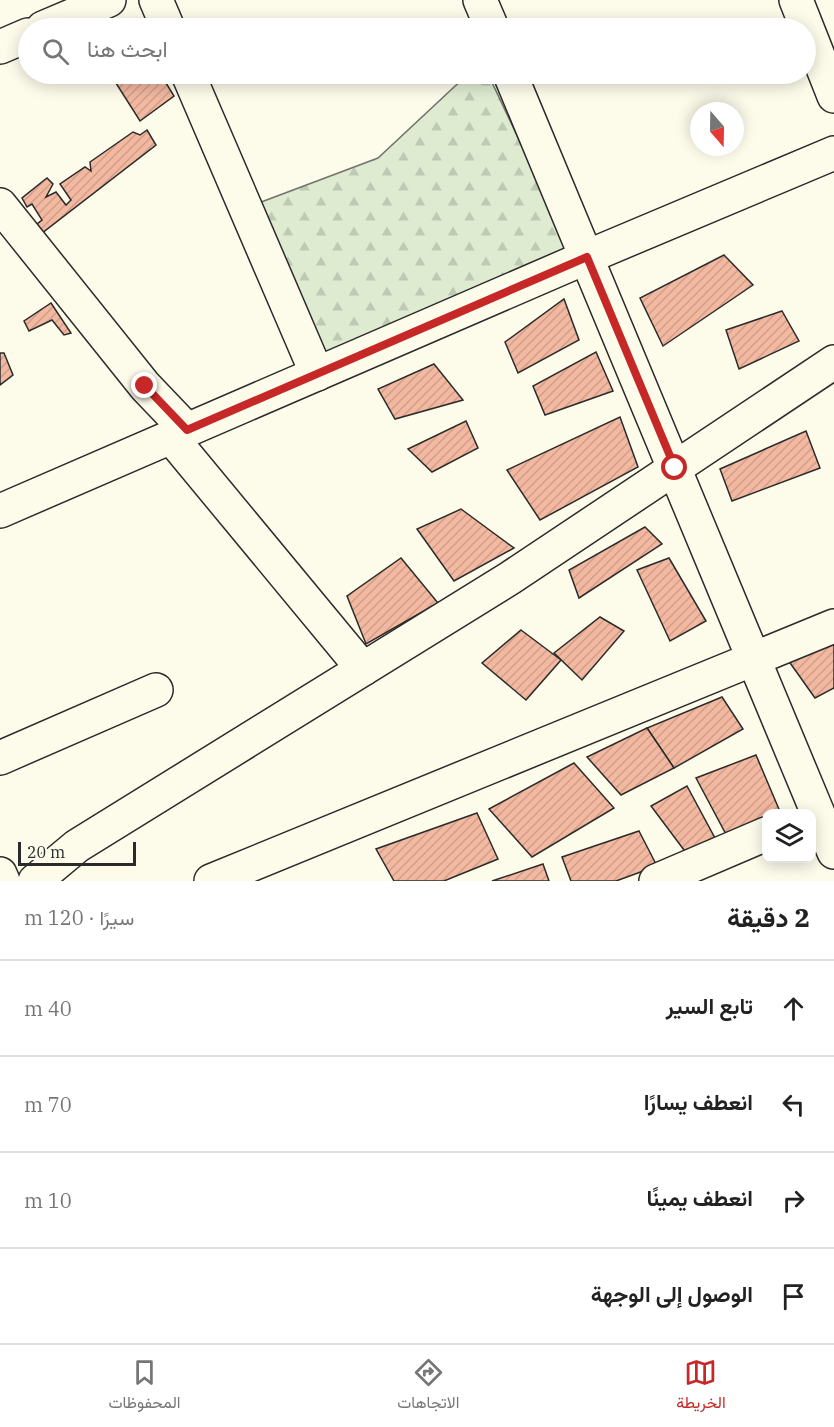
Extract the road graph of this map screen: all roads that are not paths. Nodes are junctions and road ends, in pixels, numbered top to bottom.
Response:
1 (109, 0) edge
2 (156, 0) edge
3 (480, 0) edge
4 (796, 0) edge
5 (67, 18) edge
6 (164, 18) edge
7 (488, 18) edge
8 (803, 18) edge
9 (18, 39) edge
10 (0, 47) edge
11 (816, 51) edge
12 (192, 84) edge
13 (514, 84) edge
14 (834, 96) edge
15 (834, 153) edge
16 (0, 206) edge
17 (587, 257) junction
18 (834, 362) edge
19 (317, 374) junction
20 (179, 433) junction
21 (675, 468) junction
22 (0, 511) edge
23 (834, 626) edge
24 (755, 660) junction
25 (363, 669) junction
26 (156, 690) dead end
27 (0, 758) edge
28 (821, 811) edge
29 (762, 836) edge
30 (834, 852) edge
31 (0, 874) edge
32 (3, 881) edge
33 (35, 881) edge
34 (211, 881) edge
35 (656, 881) edge

1 - 5 street
2 - 6 street
3 - 7 street
4 - 8 street
9 - 10 street
11 - 14 street
12 - 19 street
13 - 17 street
15 - 17 street
16 - 20 street
17 - 19 street
17 - 21 street
18 - 21 street
19 - 20 street
20 - 22 street
20 - 25 street
21 - 24 street
21 - 25 street
23 - 24 street
24 - 28 street
24 - 34 street
25 - 33 street
26 - 27 street
28 - 30 street
29 - 35 street
31 - 32 street

